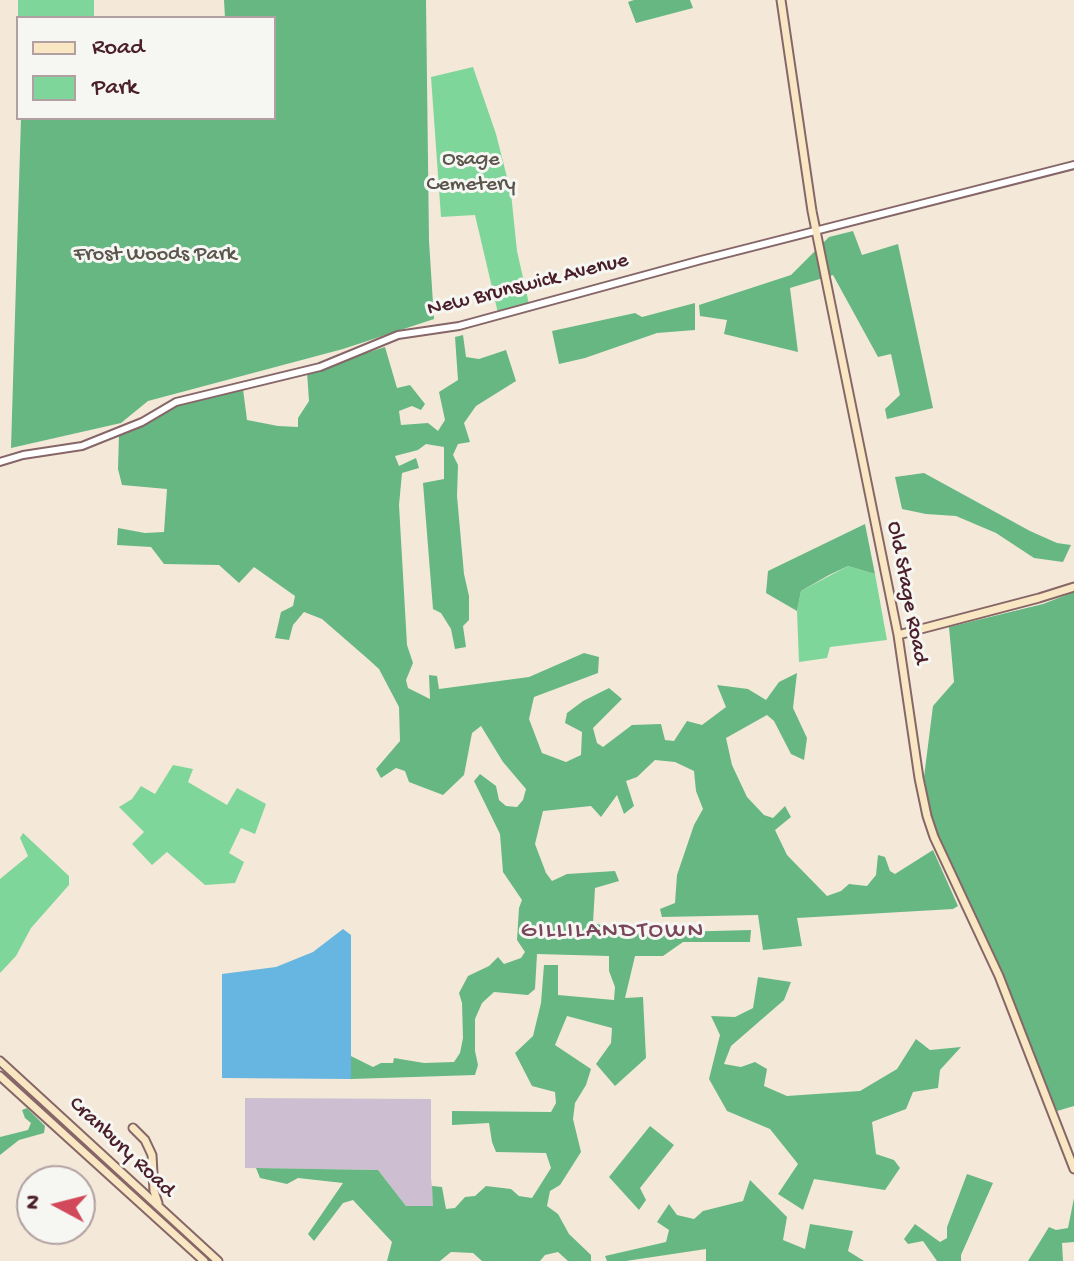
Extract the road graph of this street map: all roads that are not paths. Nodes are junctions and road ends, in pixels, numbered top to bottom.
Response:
1 (781, 0) edge
2 (1074, 165) edge
3 (816, 231) junction
4 (0, 462) edge
5 (1074, 587) edge
6 (898, 635) junction
7 (0, 1061) edge
8 (0, 1076) edge
9 (133, 1128) dead end
10 (1074, 1169) edge
11 (161, 1209) junction
12 (204, 1261) edge
13 (218, 1261) edge

1 - 3 main road, Old Stage Road
2 - 3 street, New Brunswick Avenue
3 - 4 street, New Brunswick Avenue
3 - 6 main road, Old Stage Road
5 - 6 main road
6 - 10 main road, Old Stage Road
7 - 11 main road, Cranbury Road
8 - 12 main road, Cranbury Road
9 - 11 main road
11 - 13 main road, Cranbury Road

